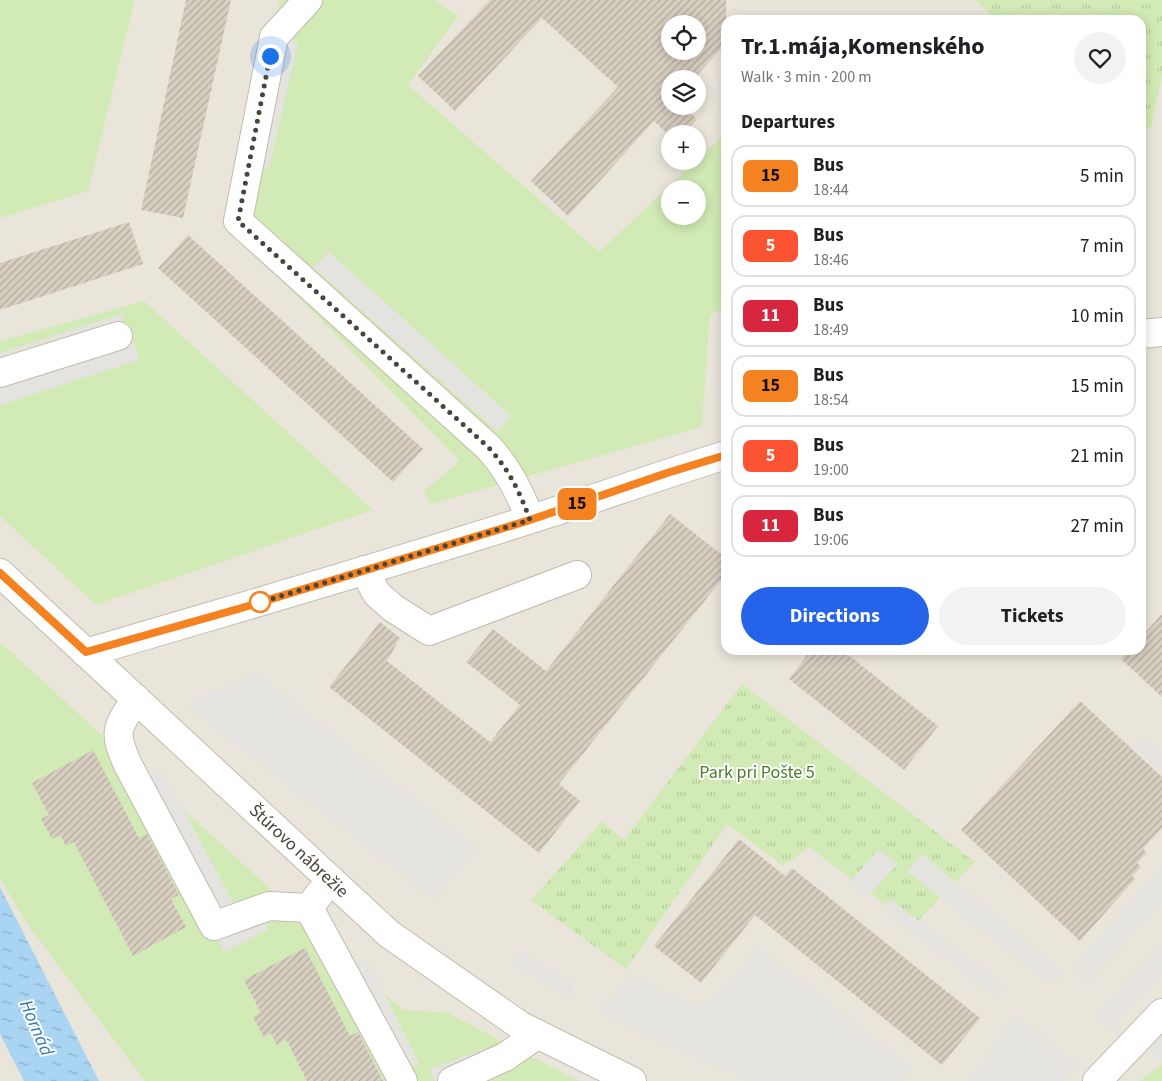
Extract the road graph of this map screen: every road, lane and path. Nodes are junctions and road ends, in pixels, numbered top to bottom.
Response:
1 (308, 0) edge
2 (1162, 332) edge
3 (1146, 334) edge
4 (118, 336) dead end
5 (0, 373) edge
6 (721, 457) edge
7 (530, 520) junction
8 (364, 570) junction
9 (0, 573) edge
10 (576, 575) dead end
11 (86, 652) junction
12 (136, 699) junction
13 (330, 879) junction
14 (309, 908) junction
15 (1162, 1013) edge
16 (538, 1034) junction
17 (403, 1081) edge
18 (452, 1081) edge
19 (632, 1081) edge
20 (1097, 1081) edge

1 - 7 street
2 - 3 street
4 - 5 street
6 - 7 street
7 - 8 street
8 - 10 street
8 - 11 street
9 - 11 street, Štúrovo nábrežie
11 - 12 street, Štúrovo nábrežie
12 - 13 street, Štúrovo nábrežie
12 - 14 street
13 - 14 street
13 - 16 street, Štúrovo nábrežie
14 - 17 street
15 - 20 street
16 - 18 street
16 - 19 street, Štúrovo nábrežie

